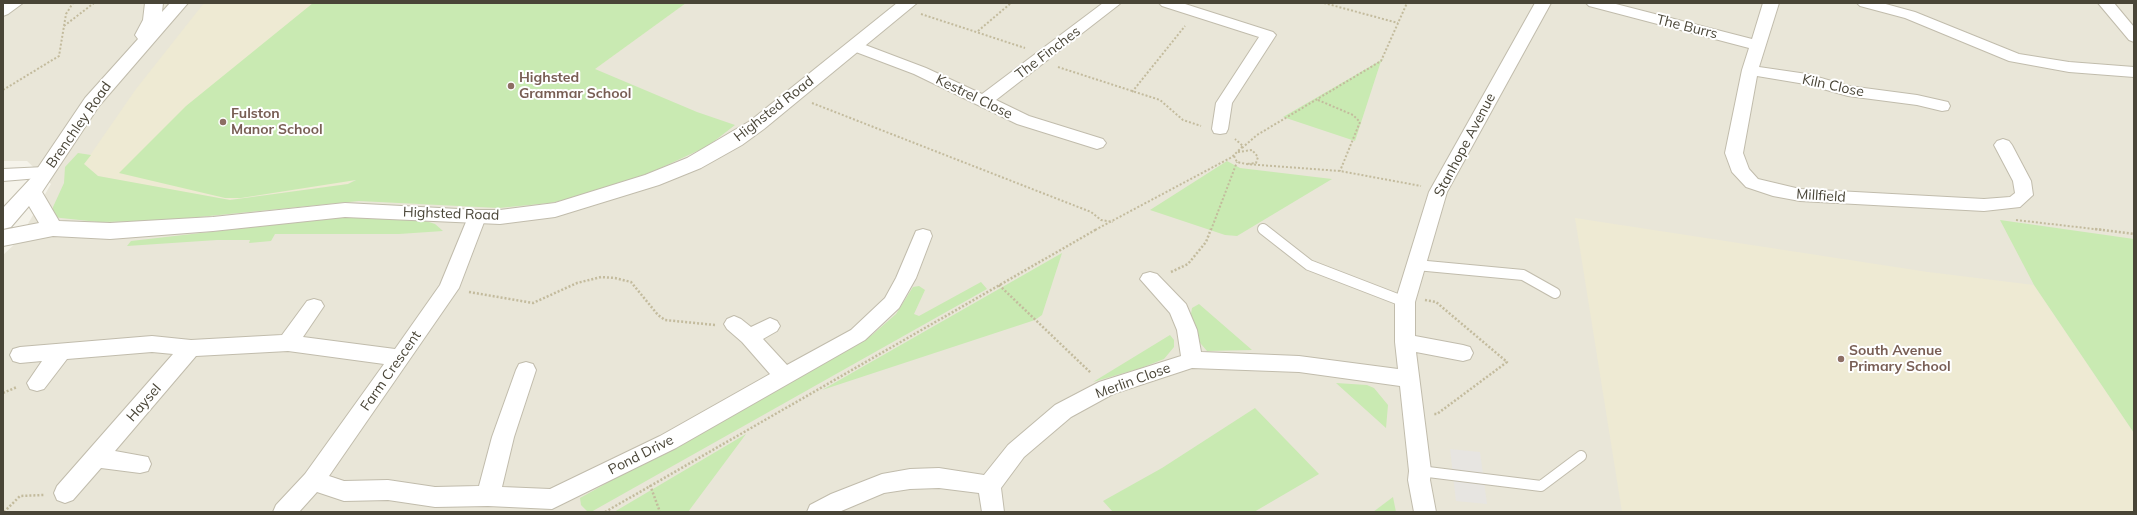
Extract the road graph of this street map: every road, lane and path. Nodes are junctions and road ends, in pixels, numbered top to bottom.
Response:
1 (15, 3) edge
2 (73, 3) edge
3 (94, 3) edge
4 (154, 3) edge
5 (179, 3) edge
6 (1011, 3) edge
7 (1113, 3) edge
8 (1167, 3) edge
9 (1324, 3) edge
10 (1406, 3) edge
11 (1543, 3) edge
12 (1594, 3) edge
13 (1771, 3) edge
14 (1865, 3) edge
15 (2106, 3) edge
16 (905, 6) edge
17 (3, 11) edge
18 (1196, 12) junction
19 (1398, 23) junction
20 (63, 26) junction
21 (977, 31) junction
22 (2134, 37) edge
23 (1756, 45) junction
24 (854, 46) junction
25 (137, 49) junction
26 (1038, 60) junction
27 (1750, 70) junction
28 (2134, 72) edge
29 (3, 90) edge
30 (1132, 92) junction
31 (793, 95) junction
32 (1318, 100) junction
33 (983, 102) junction
34 (1942, 106) dead end
35 (1220, 129) junction
36 (1097, 143) dead end
37 (2003, 145) dead end
38 (1238, 153) junction
39 (1234, 156) junction
40 (1237, 162) junction
41 (1246, 164) junction
42 (1340, 171) junction
43 (3, 175) edge
44 (39, 184) junction
45 (1419, 186) dead end
46 (477, 217) junction
47 (2010, 218) dead end
48 (3, 222) edge
49 (1114, 222) junction
50 (53, 228) junction
51 (1263, 229) dead end
52 (3, 234) edge
53 (2134, 234) edge
54 (923, 236) dead end
55 (3, 238) edge
56 (1416, 265) junction
57 (1150, 279) joint
58 (999, 285) junction
59 (449, 288) junction
60 (1555, 293) dead end
61 (1405, 302) junction
62 (314, 306) dead end
63 (734, 324) joint
64 (770, 326) dead end
65 (749, 337) junction
66 (1405, 342) junction
67 (288, 343) junction
68 (191, 348) junction
69 (62, 352) junction
70 (20, 355) dead end
71 (1463, 355) dead end
72 (400, 358) junction
73 (1192, 360) junction
74 (526, 370) dead end
75 (784, 376) junction
76 (1410, 379) junction
77 (38, 383) dead end
78 (1106, 388) junction
79 (1580, 456) dead end
80 (97, 458) junction
81 (140, 464) dead end
82 (1420, 471) junction
83 (313, 481) junction
84 (650, 485) junction
85 (989, 486) junction
86 (65, 493) joint
87 (488, 496) junction
88 (4, 512) edge
89 (284, 512) edge
90 (605, 512) edge
91 (660, 512) edge
92 (818, 512) edge
93 (993, 512) edge
94 (1425, 512) edge

1 - 17 street
2 - 20 path
3 - 20 path
4 - 25 street, Brenchley Road
5 - 25 street, Brenchley Road
6 - 21 path
7 - 26 street, The Finches
8 - 18 street
9 - 19 path
10 - 19 path
11 - 56 street, Stanhope Avenue
12 - 23 street, The Burrs
13 - 23 street, Millfield
14 - 28 street
15 - 22 street
16 - 21 path
16 - 24 street, Highsted Road
18 - 30 path
18 - 35 street
19 - 32 path
20 - 29 path
21 - 26 path
23 - 27 street, Millfield
24 - 31 street, Highsted Road
24 - 33 street, Kestrel Close
25 - 44 street, Brenchley Road
26 - 30 path
26 - 33 street, The Finches
27 - 34 street, Kiln Close
27 - 37 street, Millfield
30 - 35 path
31 - 46 street, Highsted Road
31 - 49 path
32 - 38 path
32 - 42 path
33 - 36 street, Kestrel Close
35 - 39 path
38 - 39 path
38 - 41 path
39 - 40 path
39 - 49 path
40 - 41 path
40 - 57 path
41 - 42 path
42 - 45 path
43 - 44 street
44 - 48 street, Brenchley Road
44 - 50 street
44 - 52 street, Brenchley Road
46 - 50 street, Highsted Road
46 - 59 street, Farm Crescent
47 - 53 path
49 - 58 path
50 - 55 street, Highsted Road
51 - 61 lane
54 - 75 street, Pond Drive
56 - 60 lane
56 - 61 street, Stanhope Avenue
57 - 73 street
58 - 78 path
58 - 84 path
59 - 63 path
59 - 72 street, Farm Crescent
61 - 66 street, Stanhope Avenue
62 - 67 street
63 - 65 street
64 - 65 street
65 - 75 street
66 - 71 street
66 - 76 street, Stanhope Avenue
67 - 68 street
67 - 72 street
68 - 69 street
68 - 80 street, Haysel
69 - 70 street
69 - 77 street
72 - 83 street, Farm Crescent
73 - 76 street, Merlin Close
73 - 78 street, Merlin Close
74 - 87 street
75 - 87 street, Pond Drive
76 - 82 street, Stanhope Avenue
78 - 85 street, Merlin Close
79 - 82 lane
80 - 81 street
80 - 86 street, Haysel
82 - 94 street, Stanhope Avenue
83 - 87 street, Pond Drive
83 - 89 street, Farm Crescent
84 - 90 path
84 - 91 path
85 - 92 street
85 - 93 street
86 - 88 path

